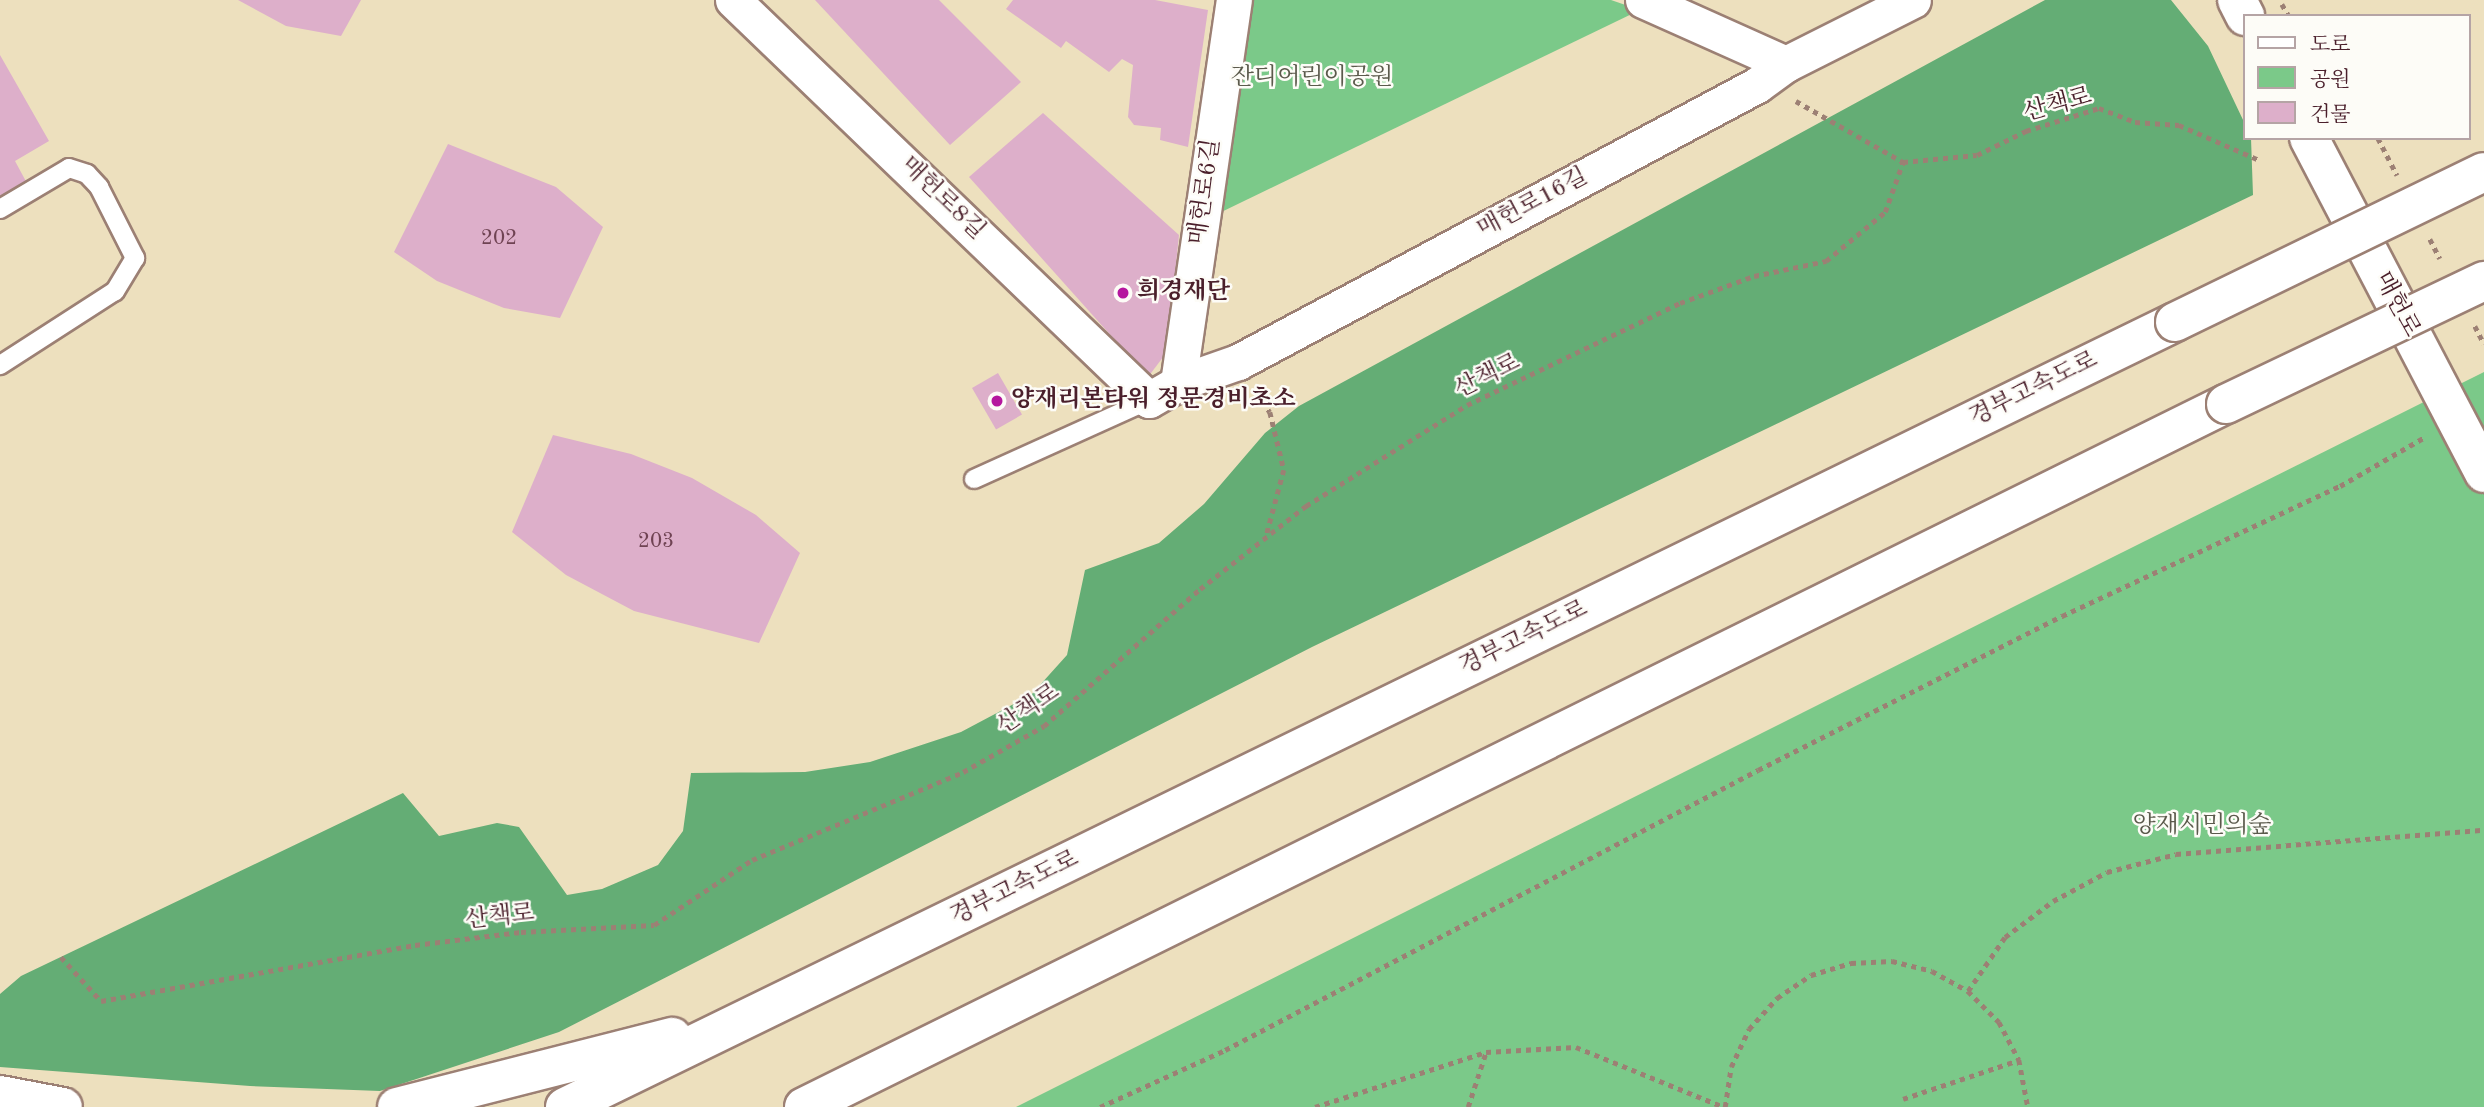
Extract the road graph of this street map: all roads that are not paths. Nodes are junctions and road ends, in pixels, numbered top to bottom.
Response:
1 (1234, 0) edge
2 (1643, 0) edge
3 (1913, 0) edge
4 (748, 5) edge
5 (1786, 64) junction
6 (2310, 140) edge
7 (2484, 172) edge
8 (0, 209) edge
9 (2484, 281) edge
10 (0, 365) edge
11 (1164, 392) junction
12 (2484, 473) edge
13 (974, 479) dead end
14 (755, 1016) junction
15 (0, 1095) edge
16 (812, 1104) edge
17 (63, 1107) edge
18 (397, 1107) edge
19 (565, 1107) edge

1 - 11 street, 매헌로6길
2 - 5 street
3 - 5 street, 매헌로16길
4 - 11 street, 매헌로8길
5 - 11 street, 매헌로16길
6 - 12 main road, 매헌로
7 - 14 main road, 경부고속도로, bridge
8 - 10 lane
9 - 16 main road, bridge
11 - 13 lane
14 - 18 main road
14 - 19 main road, 경부고속도로
15 - 17 main road

